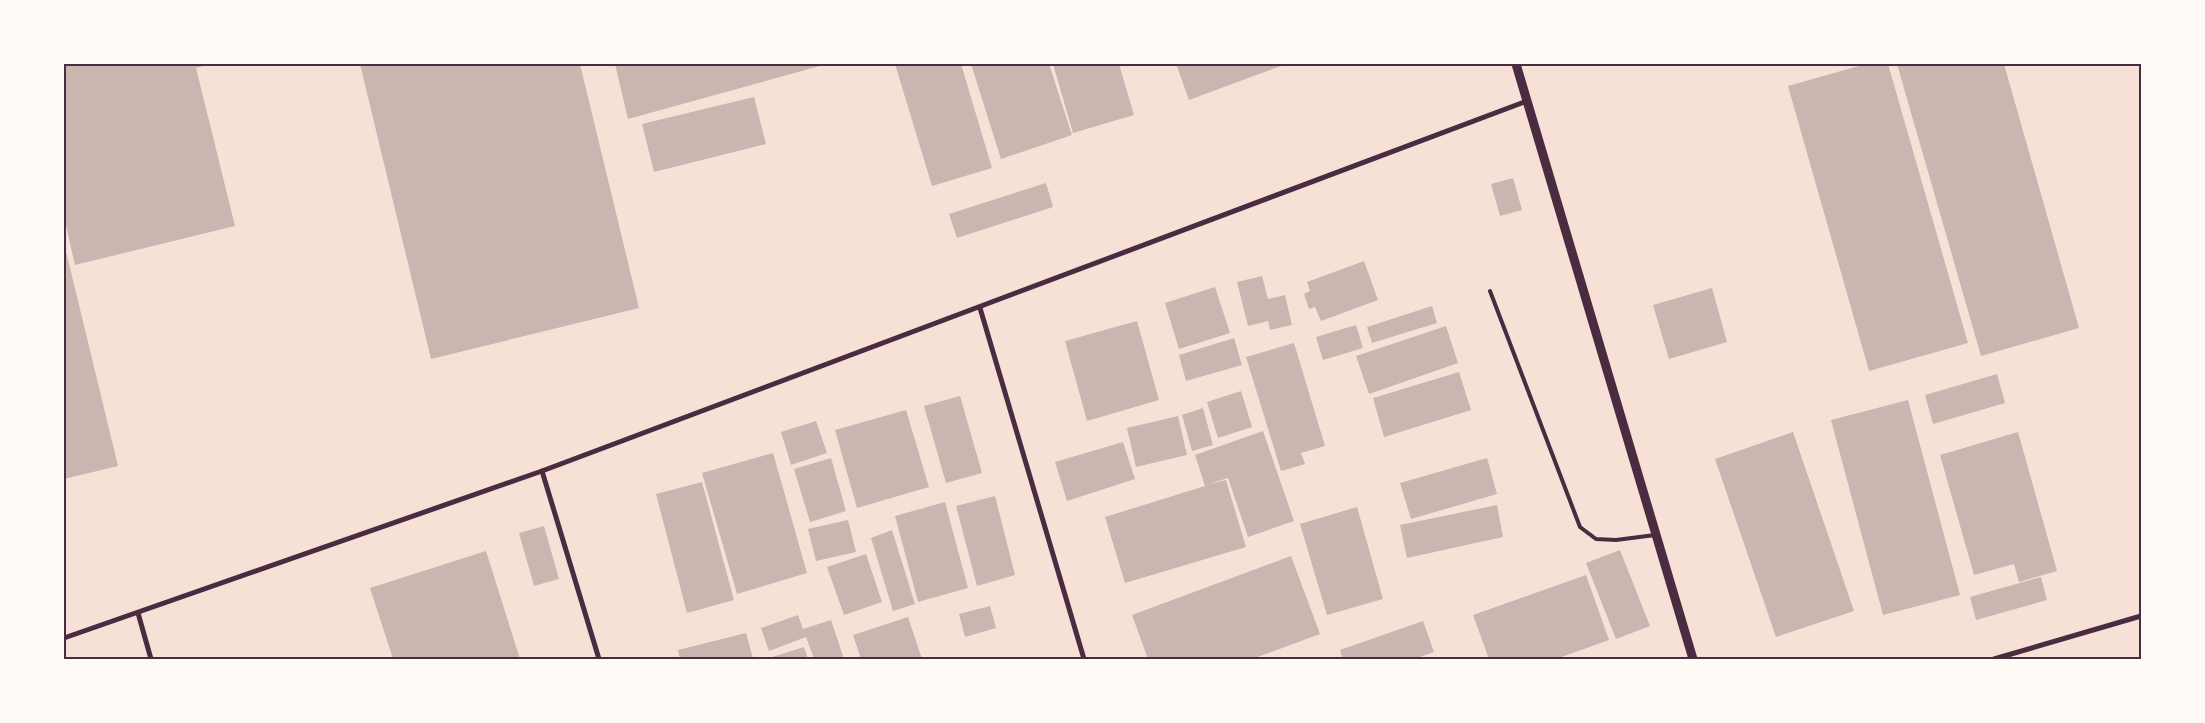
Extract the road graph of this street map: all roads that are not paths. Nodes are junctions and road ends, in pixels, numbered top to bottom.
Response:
1 (1516, 64) edge
2 (1527, 101) junction
3 (1490, 291) dead end
4 (980, 308) junction
5 (542, 471) junction
6 (1657, 535) junction
7 (138, 613) junction
8 (2141, 616) edge
9 (64, 638) edge
10 (150, 659) edge
11 (598, 659) edge
12 (1084, 659) edge
13 (1693, 659) edge
14 (1994, 659) edge

1 - 2 street
2 - 4 street
2 - 6 street
3 - 6 lane
4 - 5 street
4 - 12 street
5 - 7 street
5 - 11 street
6 - 13 street
7 - 9 street
7 - 10 street
8 - 14 street

